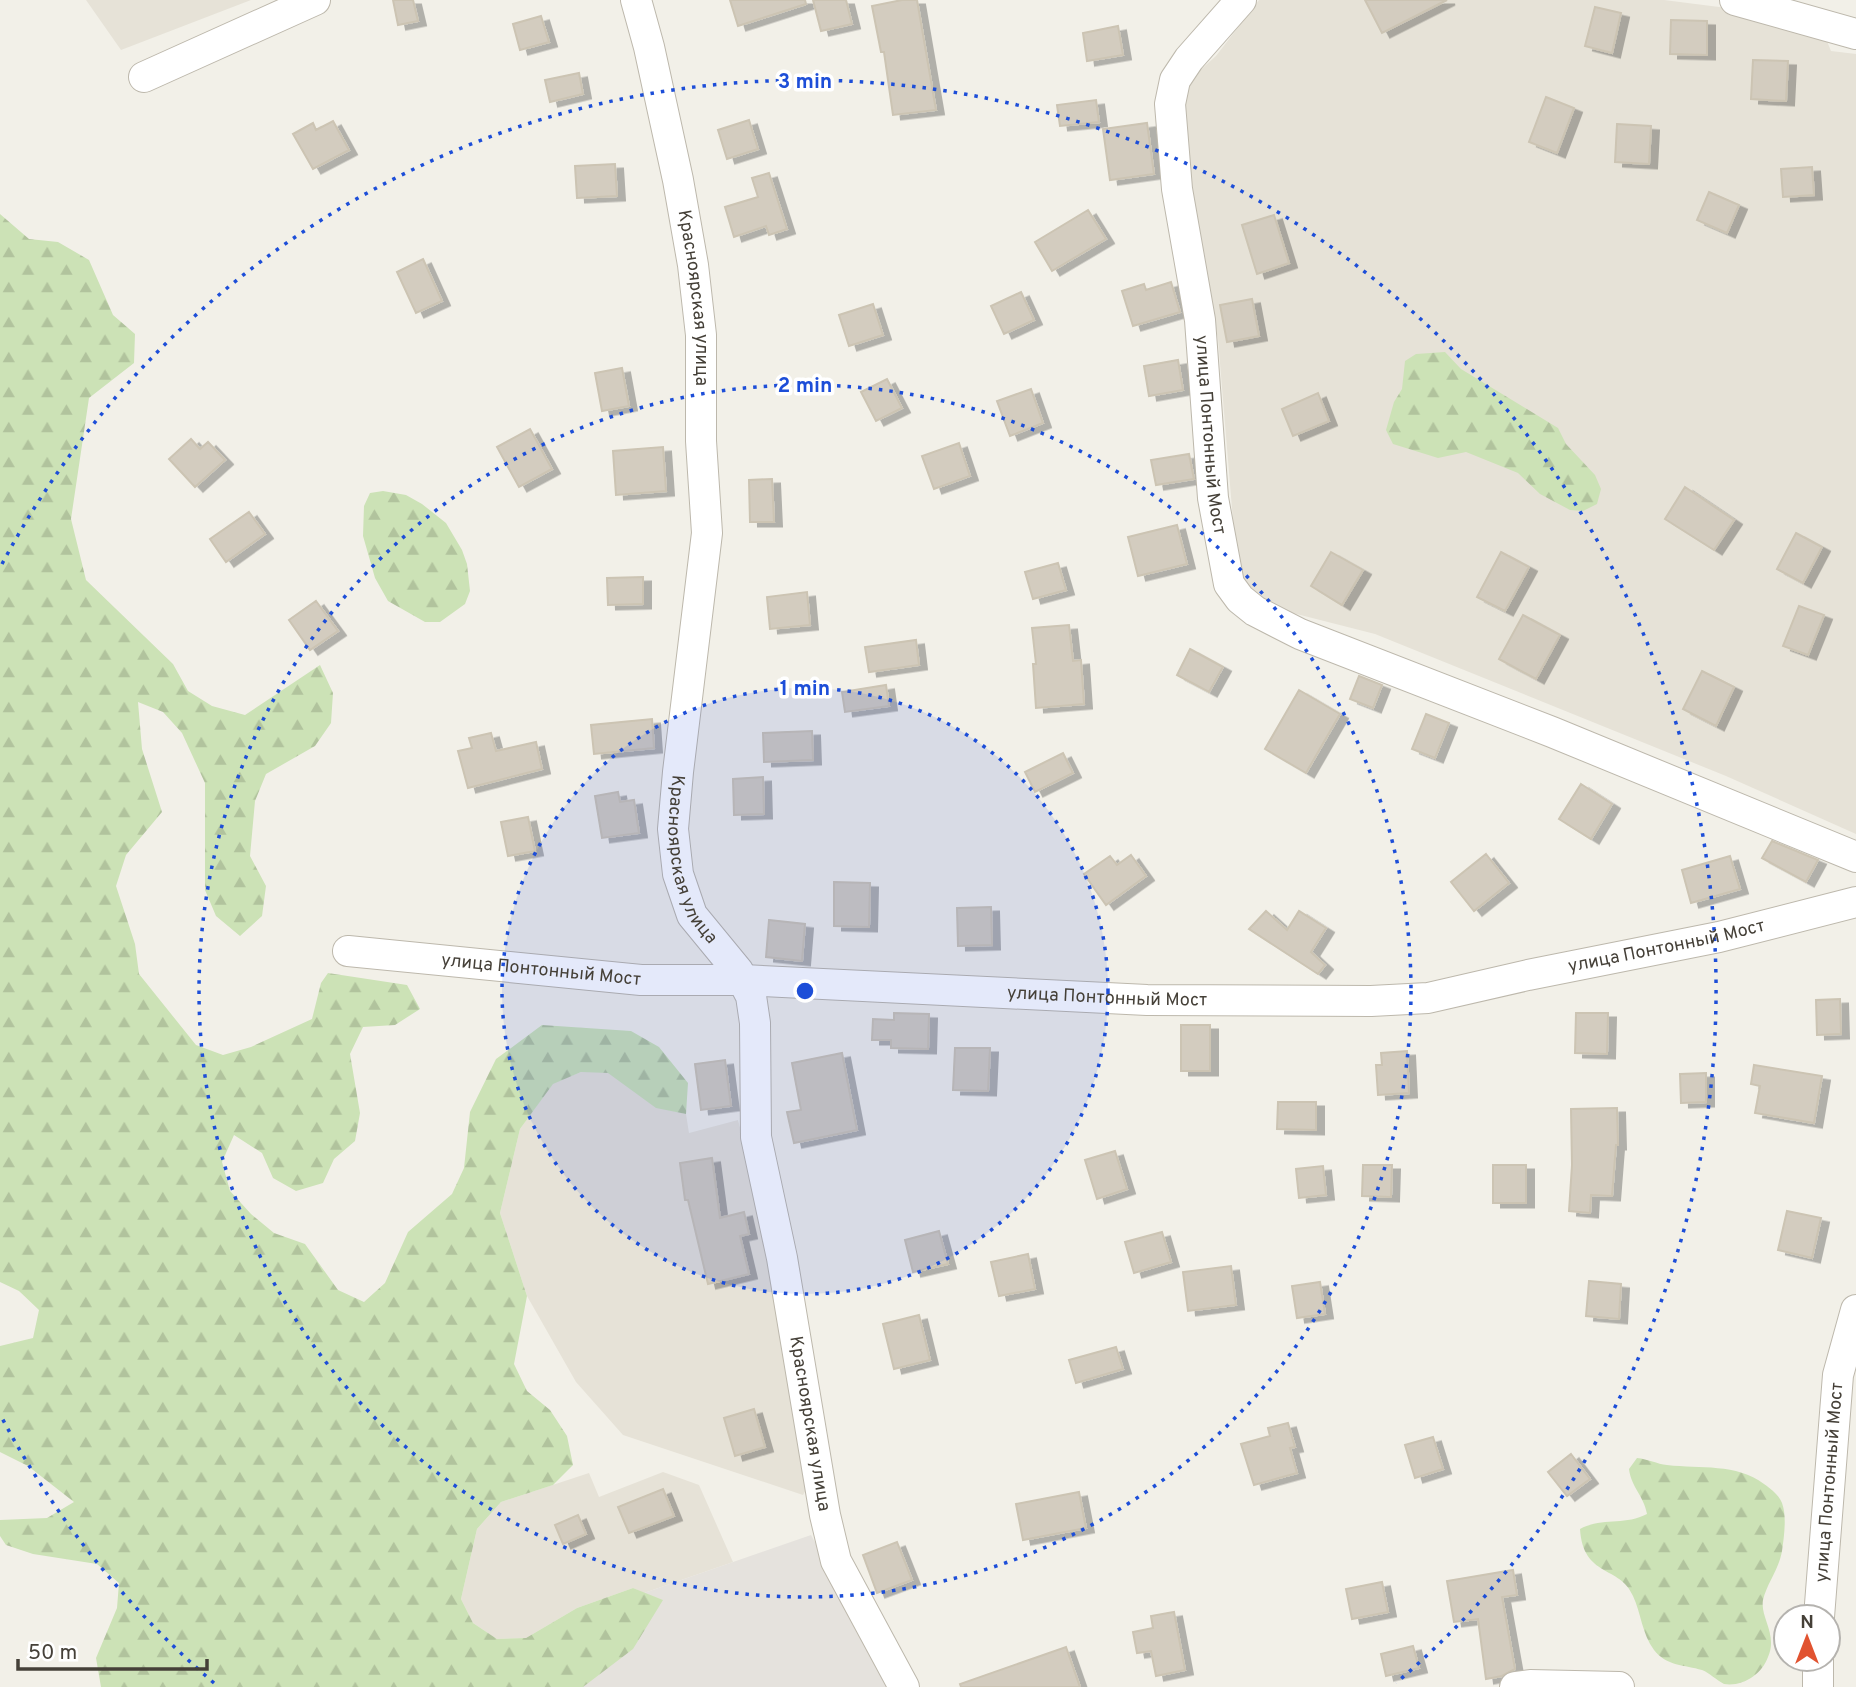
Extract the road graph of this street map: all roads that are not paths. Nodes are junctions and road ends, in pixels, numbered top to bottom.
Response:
1 (315, 0) edge
2 (636, 0) edge
3 (1241, 0) edge
4 (1735, 0) edge
5 (1856, 34) edge
6 (144, 77) dead end
7 (1856, 857) edge
8 (1856, 902) edge
9 (348, 951) dead end
10 (743, 980) junction
11 (1856, 1310) edge
12 (1820, 1603) edge
13 (904, 1687) edge
14 (1516, 1687) edge
15 (1619, 1687) edge

1 - 6 street
2 - 10 street, Красноярская улица
3 - 7 street, улица Понтонный Мост
4 - 5 street
8 - 10 street, улица Понтонный Мост
9 - 10 street, улица Понтонный Мост
10 - 13 street, Красноярская улица
11 - 12 street, улица Понтонный Мост
14 - 15 street

